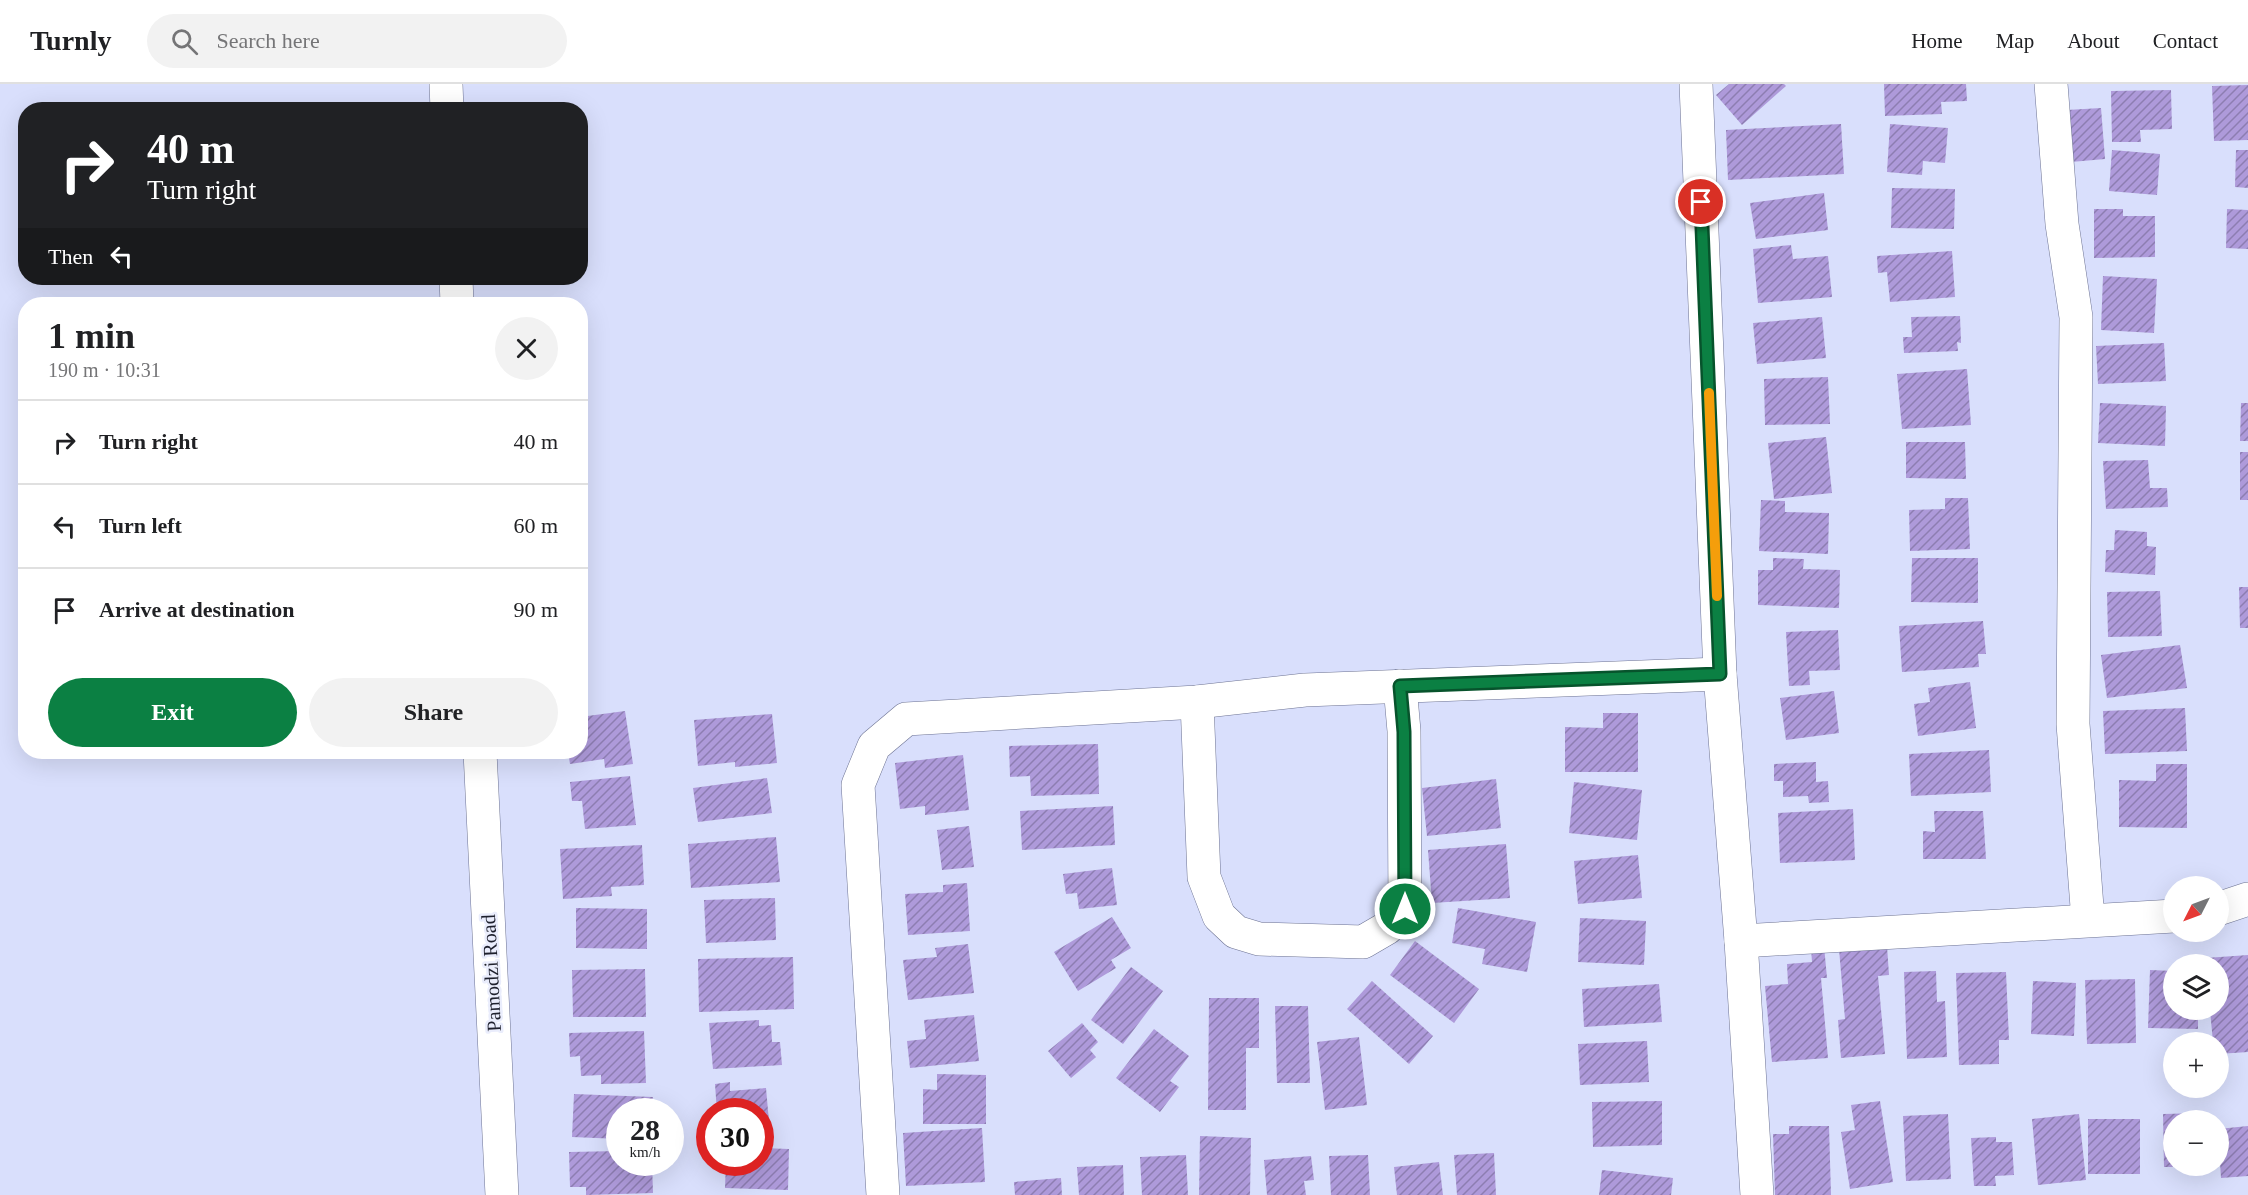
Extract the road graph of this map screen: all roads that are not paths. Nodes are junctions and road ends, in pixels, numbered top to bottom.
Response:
1 (446, 84) edge
2 (1696, 84) edge
3 (2051, 84) edge
4 (447, 102) edge
5 (1720, 674) junction
6 (1400, 686) junction
7 (1197, 702) junction
8 (480, 759) edge
9 (2248, 899) edge
10 (2229, 905) edge
11 (2163, 917) edge
12 (2088, 920) junction
13 (1742, 941) junction
14 (502, 1195) edge
15 (883, 1195) edge
16 (1757, 1195) edge

1 - 4 street
2 - 5 street
3 - 12 street
5 - 6 street
5 - 13 street
6 - 7 street
6 - 7 street
7 - 15 street
8 - 14 street, Pamodzi Road
9 - 10 street
11 - 12 street
12 - 13 street
13 - 16 street

